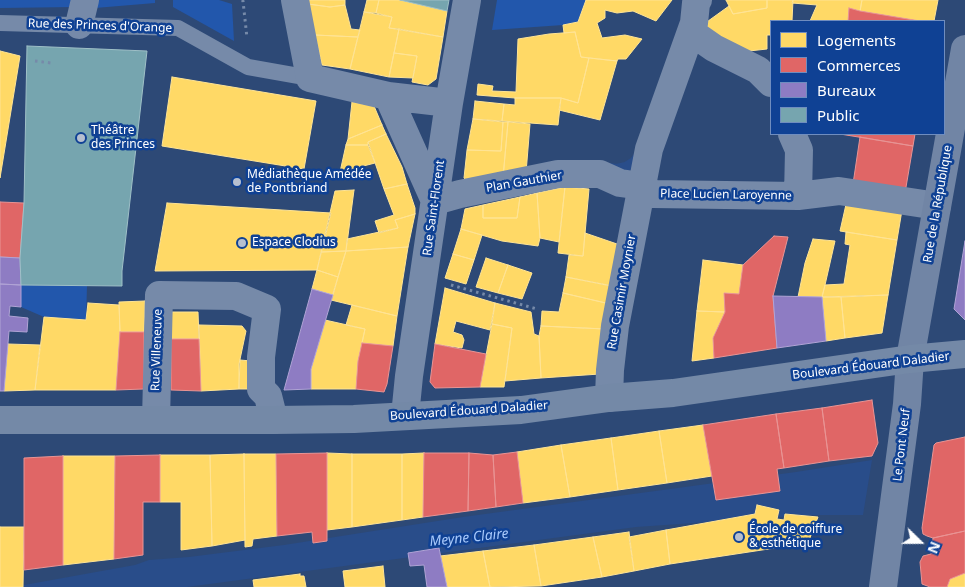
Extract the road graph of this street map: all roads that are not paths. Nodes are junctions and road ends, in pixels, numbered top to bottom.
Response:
1 (295, 0) edge
2 (467, 0) edge
3 (698, 0) edge
4 (82, 13) edge
5 (0, 23) edge
6 (691, 32) junction
7 (965, 50) edge
8 (310, 78) junction
9 (770, 82) edge
10 (388, 96) junction
11 (449, 103) junction
12 (792, 135) edge
13 (642, 186) junction
14 (798, 196) junction
15 (435, 201) junction
16 (937, 206) junction
17 (965, 354) edge
18 (910, 359) junction
19 (609, 398) junction
20 (405, 416) junction
21 (0, 420) edge
22 (156, 420) junction
23 (274, 420) junction
24 (890, 544) junction
25 (883, 587) edge
26 (892, 587) edge

1 - 8 street
2 - 11 street, Rue Saint-Florent
3 - 6 street, Place Lucien Laroyenne
4 - 5 lane, Rue des Princes d'Orange
4 - 8 lane, Rue des Princes d'Orange
6 - 9 street
6 - 13 street, Place Lucien Laroyenne
7 - 16 main road, Rue de la République
8 - 10 street
10 - 11 street
10 - 15 street
11 - 15 street, Rue Saint-Florent
12 - 14 street, Place Lucien Laroyenne
13 - 14 street, Place Lucien Laroyenne
13 - 15 street, Plan Gauthier
13 - 19 street, Rue Casimir Moynier
14 - 16 street
15 - 20 street, Rue Saint-Florent
16 - 18 main road, Rue de la République
17 - 18 main road, Boulevard Édouard Daladier
18 - 19 main road, Boulevard Édouard Daladier
18 - 24 main road, Le Pont Neuf
19 - 20 main road, Boulevard Édouard Daladier
20 - 23 main road, Boulevard Édouard Daladier
21 - 22 main road, Boulevard Édouard Daladier
22 - 23 main road, Boulevard Édouard Daladier
22 - 23 street, Rue Villeneuve
24 - 25 main road
24 - 26 main road

